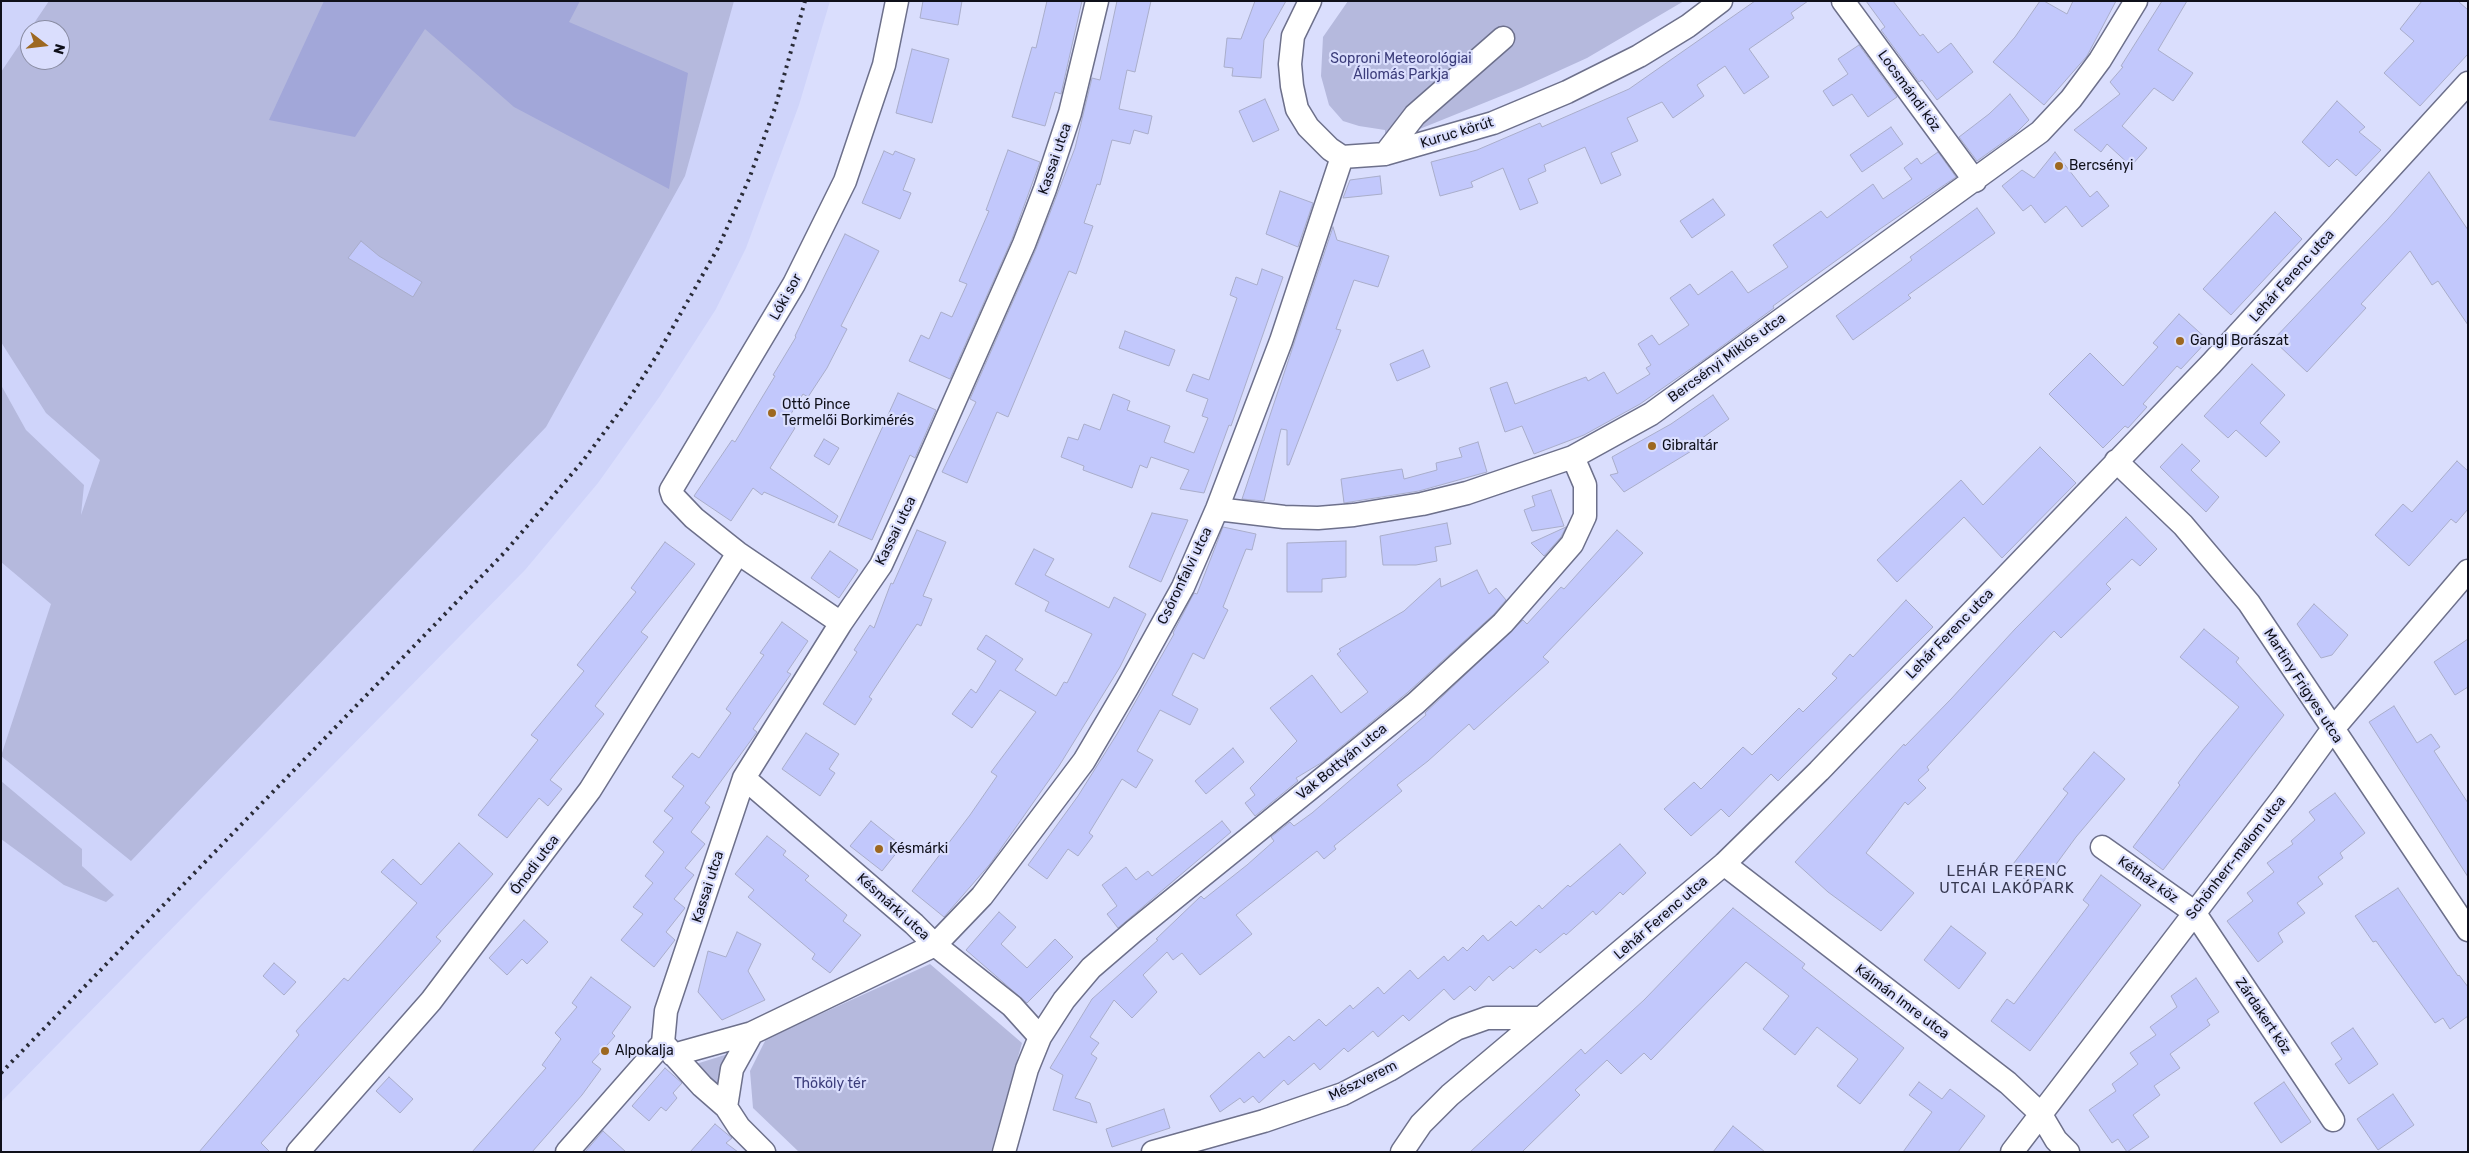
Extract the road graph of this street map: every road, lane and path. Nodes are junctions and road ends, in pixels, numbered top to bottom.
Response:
1 (897, 1) edge
2 (1097, 1) edge
3 (1310, 1) edge
4 (1721, 1) edge
5 (1843, 1) edge
6 (2136, 1) edge
7 (1503, 38) dead end
8 (2468, 83) edge
9 (1385, 154) junction
10 (1342, 157) junction
11 (1975, 181) junction
12 (1573, 457) junction
13 (2116, 461) junction
14 (1217, 508) junction
15 (738, 553) junction
16 (2468, 571) edge
17 (841, 623) junction
18 (2332, 730) junction
19 (744, 778) junction
20 (2102, 848) dead end
21 (1724, 864) junction
22 (2194, 912) junction
23 (2468, 930) edge
24 (935, 945) junction
25 (1539, 1018) junction
26 (752, 1033) junction
27 (1040, 1036) junction
28 (668, 1049) junction
29 (726, 1107) junction
30 (2040, 1114) junction
31 (2333, 1120) dead end
32 (298, 1152) edge
33 (567, 1152) edge
34 (764, 1152) edge
35 (1004, 1152) edge
36 (1153, 1152) edge
37 (1402, 1152) edge
38 (2012, 1152) edge
39 (2068, 1152) edge

1 - 15 street, Lóki sor
2 - 17 street, Kassai utca
3 - 10 street
4 - 9 street, Kuruc körút
5 - 11 street, Locsmándi köz
6 - 11 street, Bercsényi Miklós utca
7 - 9 street
8 - 13 street, Lehár Ferenc utca
9 - 10 street, Kuruc körút
10 - 14 street, Csóronfalvi utca
11 - 12 street, Bercsényi Miklós utca
12 - 14 street, Bercsényi Miklós utca
12 - 27 street, Vak Bottyán utca
13 - 18 street, Martiny Frigyes utca
13 - 21 street, Lehár Ferenc utca
14 - 24 street, Csóronfalvi utca
15 - 17 street
15 - 32 street, Ónodi utca
16 - 18 street, Schönherr-malom utca
17 - 19 street, Kassai utca
18 - 22 street, Schönherr-malom utca
18 - 23 street, Martiny Frigyes utca
19 - 24 street, Késmárki utca
19 - 28 street, Kassai utca
20 - 22 street, Kétház köz
21 - 25 street, Lehár Ferenc utca
21 - 30 street, Kálmán Imre utca
22 - 30 street, Schönherr-malom utca
22 - 31 street, Zárdakert köz
24 - 26 street
24 - 27 street, Késmárki utca
25 - 36 street, Mészverem
25 - 37 street, Lehár Ferenc utca
26 - 28 street
26 - 29 street
27 - 35 street
28 - 29 street
28 - 33 street
29 - 34 street
30 - 38 street, Schönherr-malom utca
30 - 39 street, Kálmán Imre utca

